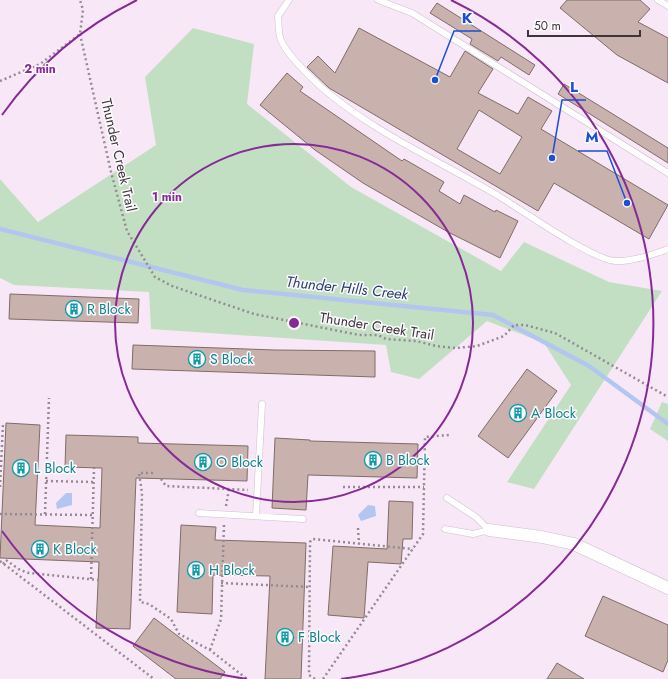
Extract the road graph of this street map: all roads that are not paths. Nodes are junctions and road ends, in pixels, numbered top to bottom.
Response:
1 (289, 0) edge
2 (378, 0) edge
3 (658, 0) edge
4 (668, 6) edge
5 (668, 173) edge
6 (668, 250) edge
7 (262, 404) dead end
8 (447, 498) dead end
9 (200, 513) dead end
10 (256, 516) junction
11 (303, 519) dead end
12 (445, 529) dead end
13 (489, 530) junction
14 (668, 588) edge

1 - 6 lane
2 - 5 lane
3 - 4 lane
7 - 10 lane
8 - 13 lane
9 - 10 lane
10 - 11 lane
12 - 13 lane
13 - 14 street

